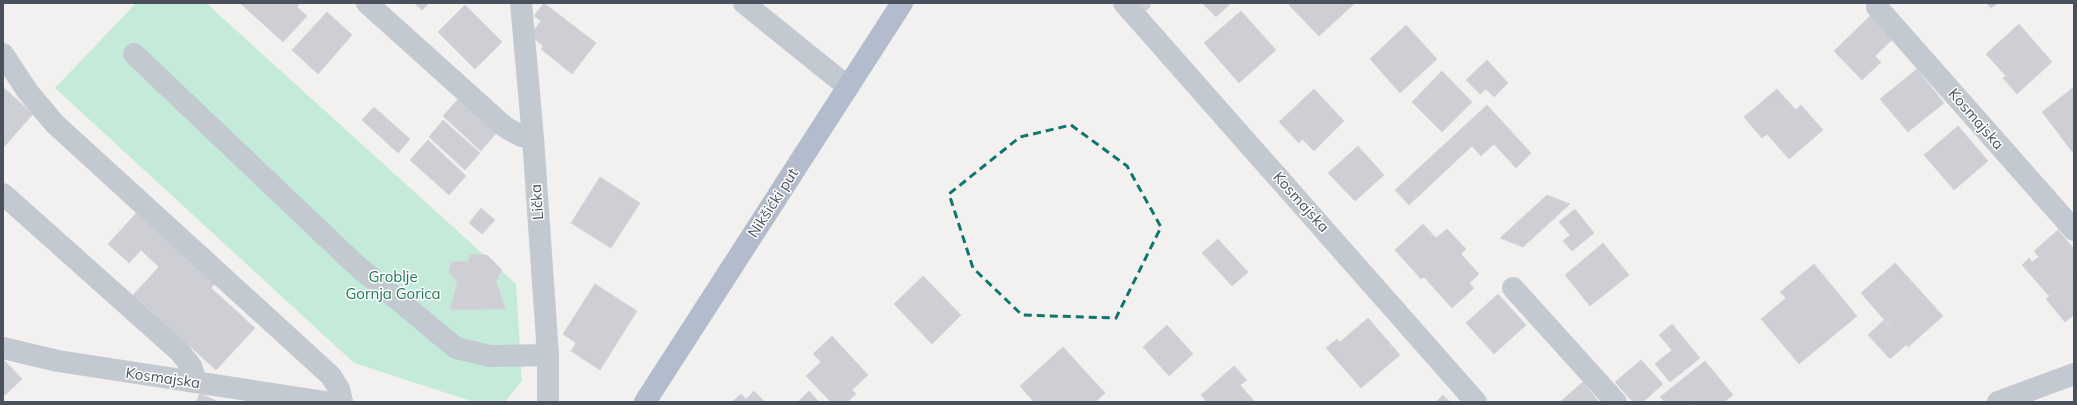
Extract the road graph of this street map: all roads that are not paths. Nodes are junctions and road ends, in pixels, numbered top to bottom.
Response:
1 (367, 3) edge
2 (521, 3) edge
3 (744, 3) edge
4 (902, 3) edge
5 (1124, 3) edge
6 (1877, 8) dead end
7 (3, 54) edge
8 (134, 54) dead end
9 (848, 87) junction
10 (532, 138) junction
11 (3, 194) edge
12 (2074, 230) edge
13 (1513, 288) dead end
14 (3, 348) edge
15 (548, 355) junction
16 (2074, 374) edge
17 (196, 382) junction
18 (232, 395) edge
19 (325, 402) edge
20 (342, 402) edge
21 (548, 402) edge
22 (645, 402) edge
23 (1476, 402) edge
24 (1616, 402) edge
25 (1998, 402) edge

1 - 10 street
2 - 10 street, Lička
3 - 9 street
4 - 9 main road, Nikšićki put
5 - 23 street, Kosmajska
6 - 12 street, Kosmajska
7 - 20 street
8 - 15 street
9 - 22 main road, Nikšićki put
10 - 15 street, Lička
11 - 17 street
13 - 24 street
14 - 17 street, Kosmajska
15 - 21 street, Lička
16 - 25 street
17 - 18 street, Kosmajska
18 - 19 street, Kosmajska

